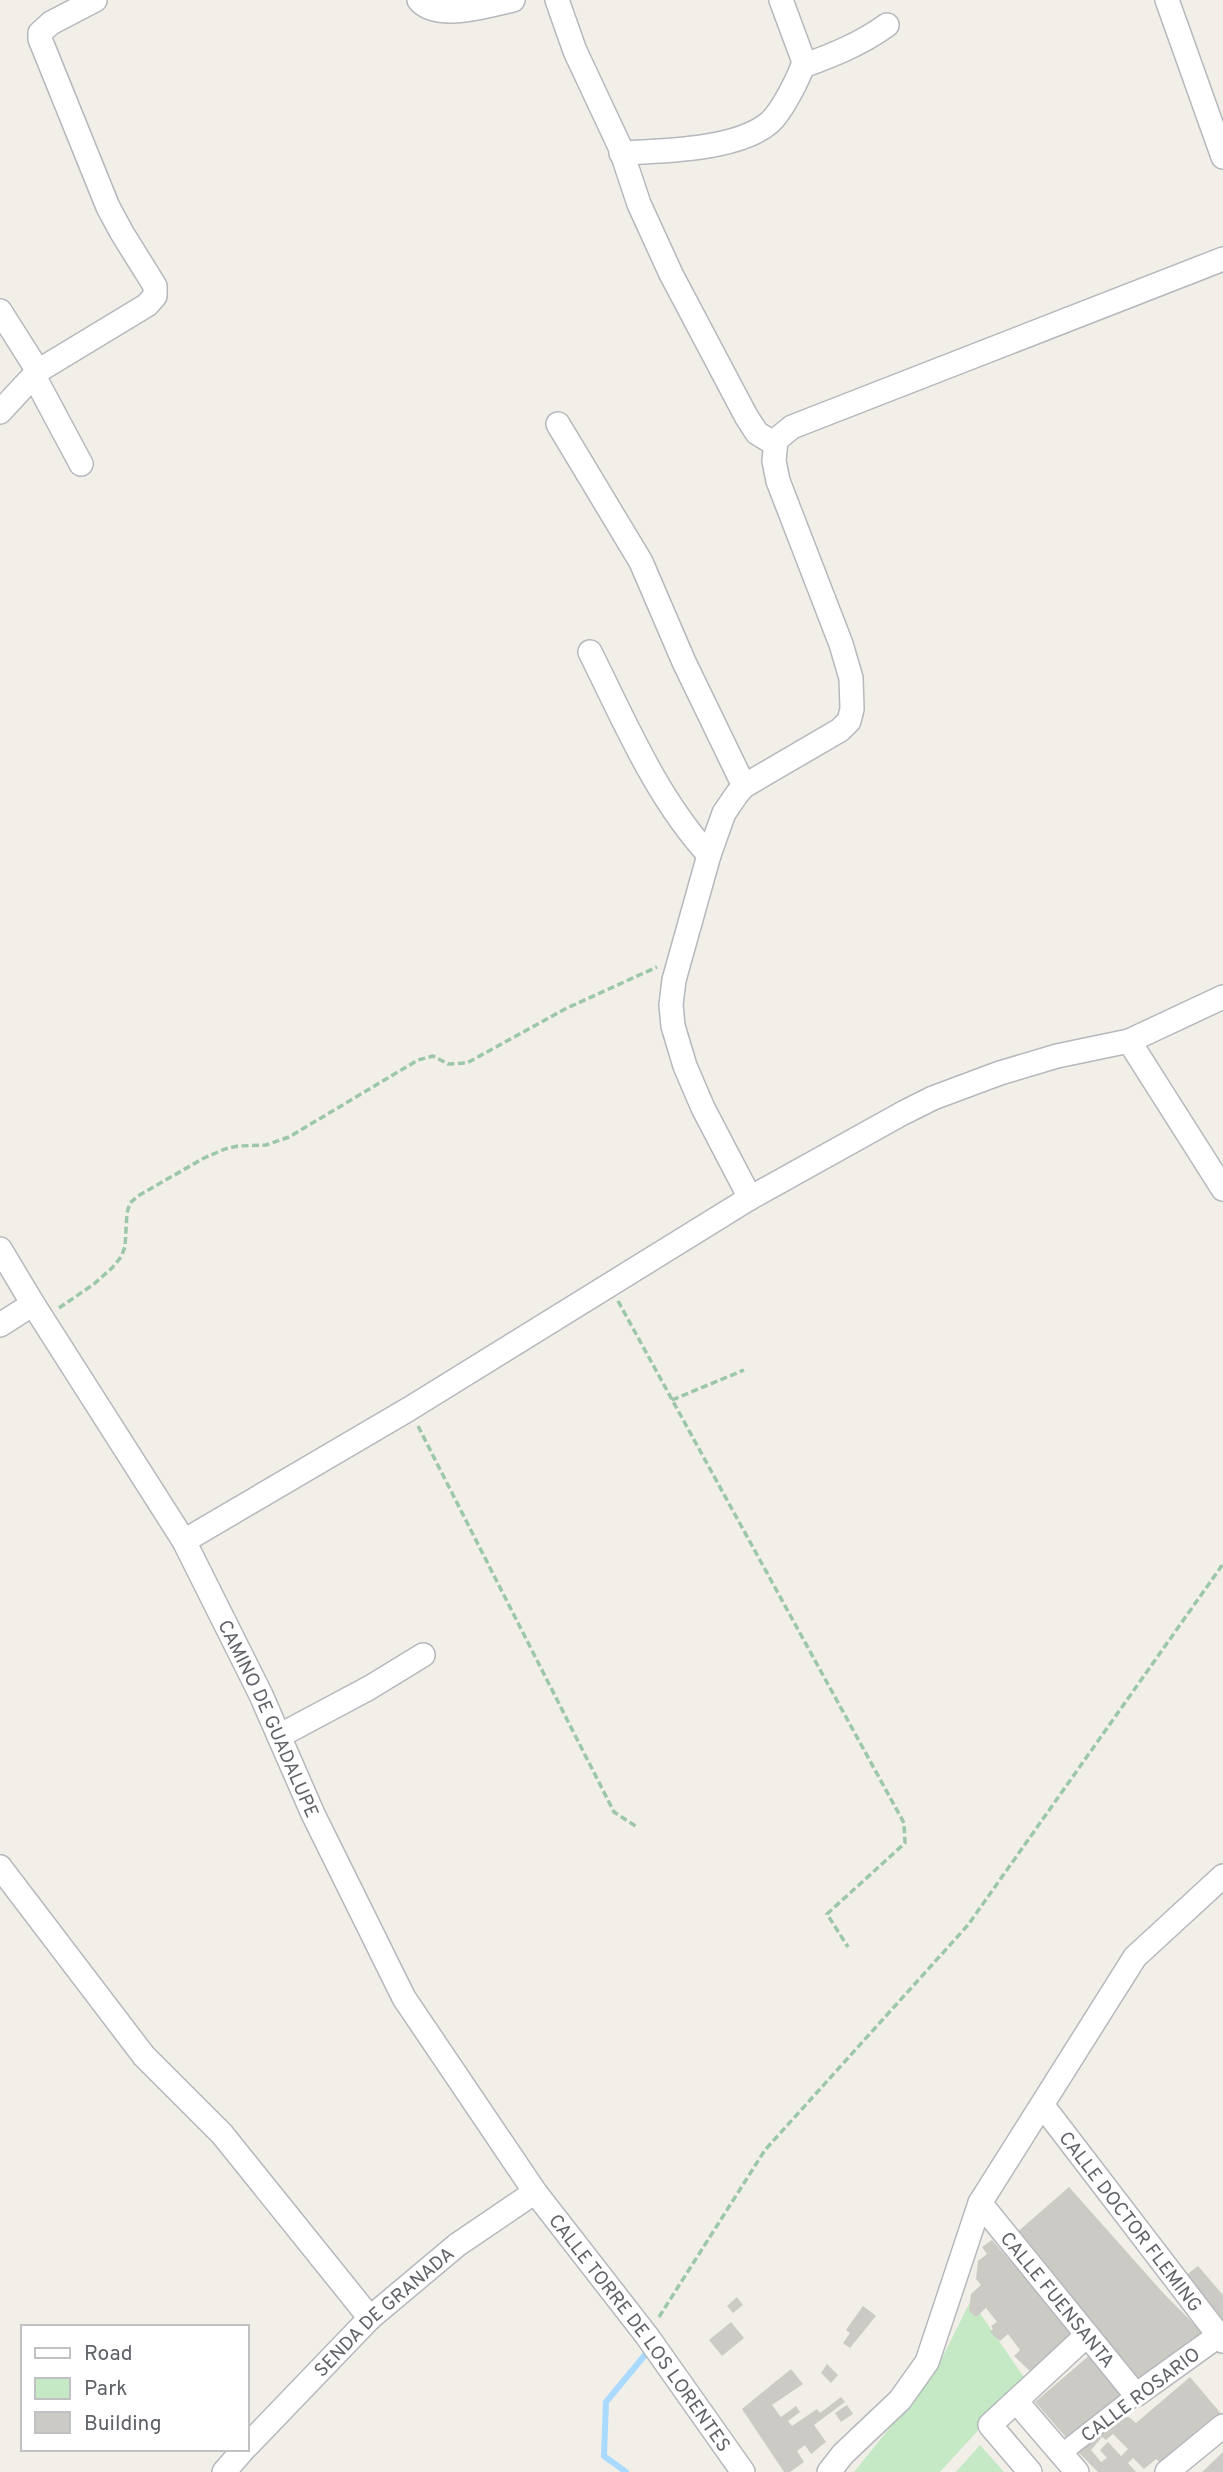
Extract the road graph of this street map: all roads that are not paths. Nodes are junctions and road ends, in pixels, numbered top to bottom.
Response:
1 (94, 0) edge
2 (419, 0) edge
3 (513, 0) edge
4 (557, 0) edge
5 (781, 0) edge
6 (1167, 0) edge
7 (887, 25) dead end
8 (803, 66) junction
9 (621, 153) junction
10 (1223, 158) edge
11 (1223, 259) edge
12 (0, 311) edge
13 (36, 374) junction
14 (0, 412) edge
15 (558, 424) dead end
16 (775, 444) junction
17 (80, 464) dead end
18 (590, 652) dead end
19 (744, 786) junction
20 (709, 855) junction
21 (1223, 997) edge
22 (1129, 1041) junction
23 (1223, 1189) edge
24 (750, 1198) junction
25 (0, 1249) edge
26 (38, 1312) junction
27 (0, 1325) edge
28 (184, 1541) junction
29 (423, 1655) dead end
30 (279, 1736) junction
31 (0, 1867) edge
32 (1223, 1876) edge
33 (1043, 2106) junction
34 (535, 2192) junction
35 (980, 2203) junction
36 (370, 2318) junction
37 (1086, 2336) junction
38 (1221, 2338) edge
39 (1136, 2395) junction
40 (1016, 2400) junction
41 (1223, 2426) edge
42 (248, 2445) edge
43 (242, 2451) edge
44 (1062, 2453) junction
45 (1172, 2471) edge
46 (223, 2472) edge
47 (743, 2472) edge
48 (829, 2472) edge
49 (1030, 2472) edge
50 (1077, 2472) edge

1 - 13 street
2 - 3 street
4 - 9 street
5 - 8 street
6 - 10 street
7 - 8 street
8 - 9 street
9 - 16 street
11 - 16 street
12 - 13 street
13 - 14 street
13 - 17 street
15 - 19 street
16 - 19 street
18 - 20 street
19 - 20 street
20 - 24 street
21 - 22 street
22 - 23 street
22 - 24 street
24 - 28 street
25 - 26 street, CAMINO DE GUADALUPE
26 - 27 street
26 - 28 street, CAMINO DE GUADALUPE
28 - 30 street, CAMINO DE GUADALUPE
29 - 30 street
30 - 34 street, CAMINO DE GUADALUPE
31 - 36 street
32 - 33 street
33 - 35 street
33 - 38 street, CALLE DOCTOR FLEMING
34 - 36 street, SENDA DE GRANADA
34 - 47 street, CALLE TORRE DE LOS LORENTES
35 - 37 street, CALLE FUENSANTA
35 - 48 street
36 - 42 street, SENDA DE GRANADA
37 - 39 street, CALLE FUENSANTA
37 - 40 street
38 - 39 street, CALLE ROSARIO
39 - 44 street, CALLE ROSARIO
40 - 44 street
40 - 49 street
41 - 45 street
43 - 46 street, SENDA DE GRANADA
44 - 50 street

